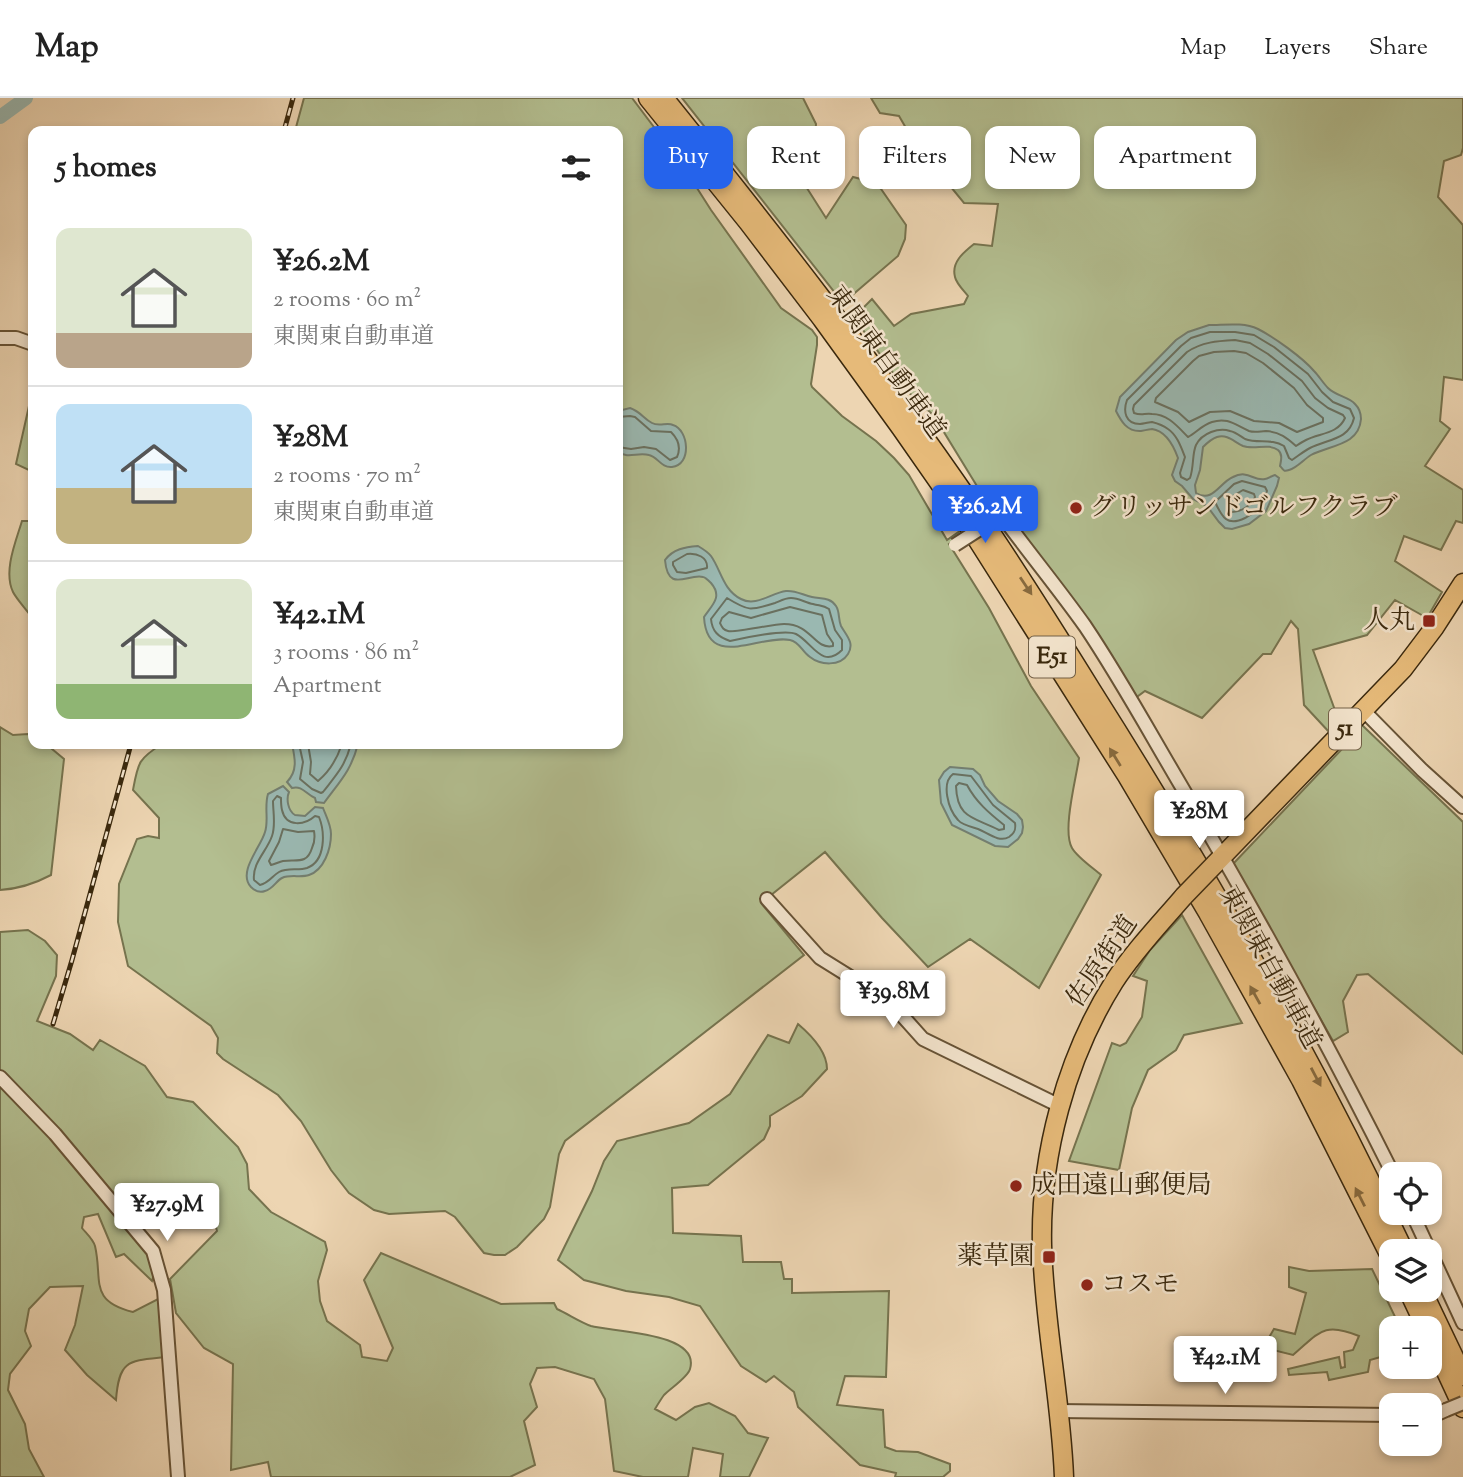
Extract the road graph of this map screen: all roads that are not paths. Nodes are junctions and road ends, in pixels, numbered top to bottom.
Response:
1 (648, 98) edge
2 (664, 98) edge
3 (0, 338) edge
4 (28, 342) edge
5 (955, 545) dead end
6 (1463, 583) edge
7 (1363, 710) junction
8 (1463, 807) edge
9 (1219, 860) junction
10 (767, 899) dead end
11 (0, 1077) edge
12 (1060, 1106) junction
13 (1387, 1162) edge
14 (1418, 1225) edge
15 (1381, 1239) edge
16 (1398, 1239) edge
17 (1428, 1302) edge
18 (1463, 1323) edge
19 (1442, 1373) edge
20 (1463, 1377) edge
21 (1463, 1403) edge
22 (1454, 1409) edge
23 (1058, 1411) junction
24 (1379, 1415) edge
25 (178, 1477) edge
26 (1064, 1477) edge

15 -> 1 highway, 東関東自動車道 / E51
2 -> 16 highway, 東関東自動車道 / E51
3 - 4 street
5 - 9 street, bridge
6 - 7 highway, 佐原街道 / 51
7 - 8 street
7 - 9 highway, 佐原街道 / 51
9 - 12 highway, 佐原街道 / 51, bridge
9 - 13 street
10 - 12 street
11 - 25 street
12 - 23 highway, 佐原街道 / 51
14 - 18 street
17 - 20 highway
19 - 22 highway
21 - 22 street, bridge
23 - 24 street
23 - 26 highway, 佐原街道 / 51

